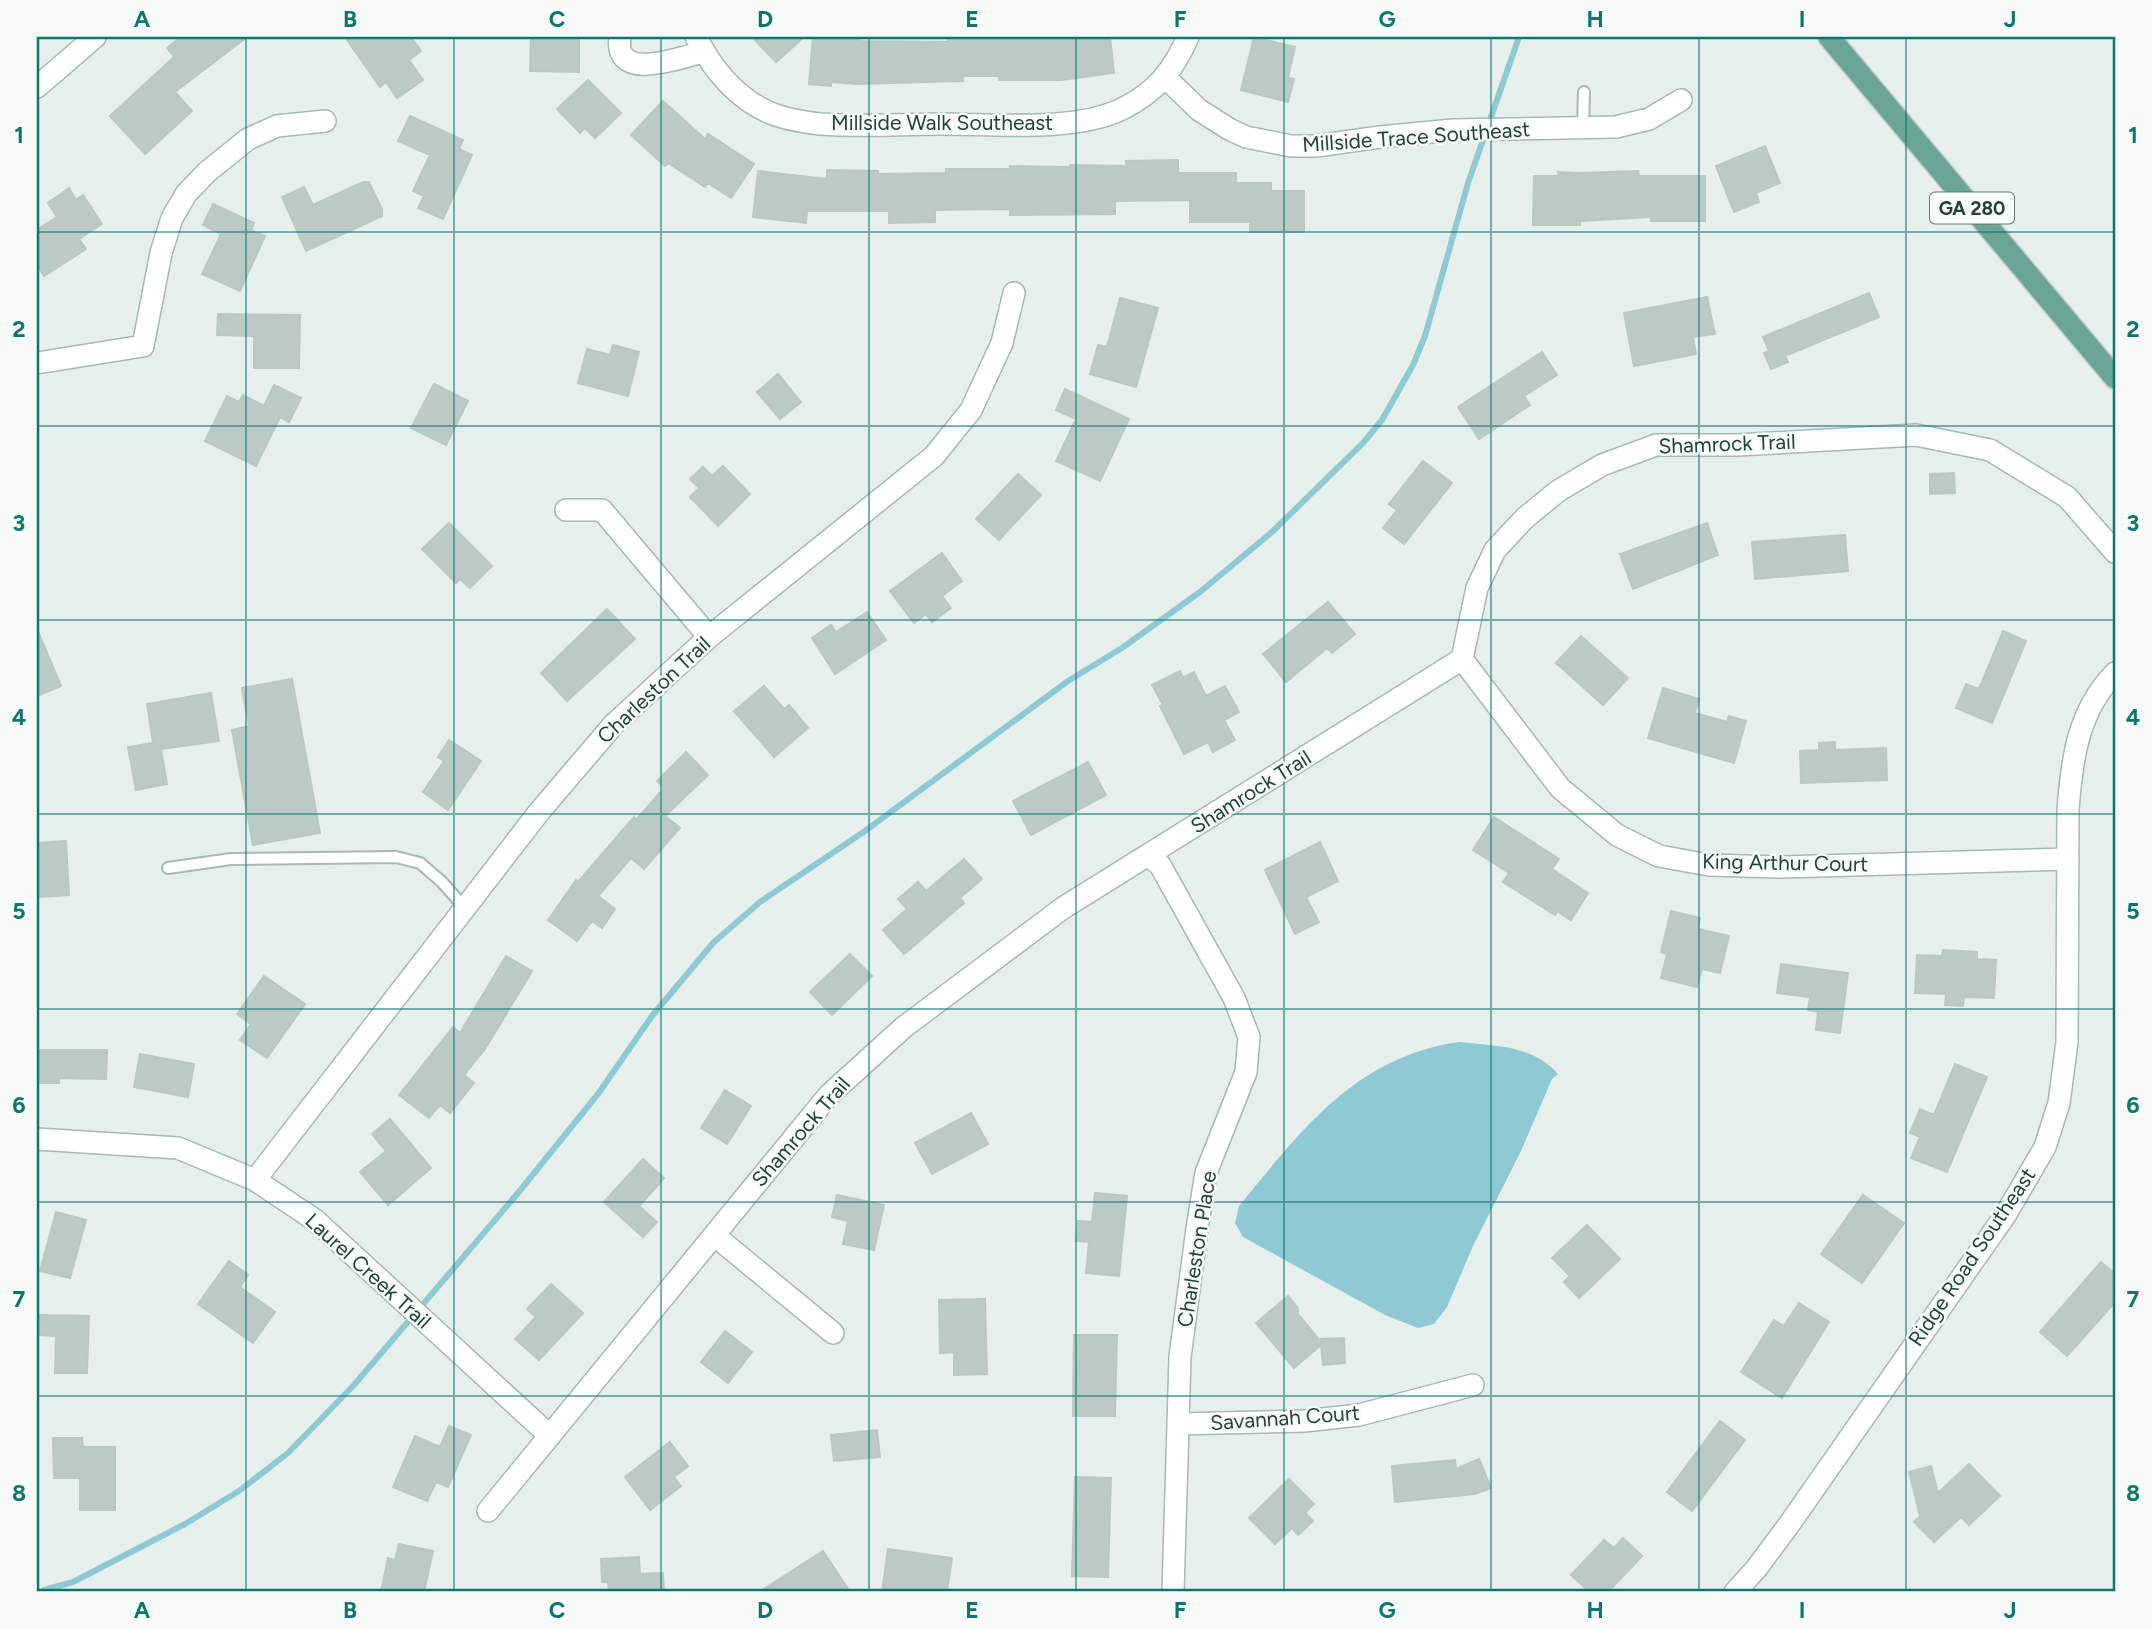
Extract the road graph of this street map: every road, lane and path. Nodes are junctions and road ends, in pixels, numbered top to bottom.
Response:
1 (95, 37) edge
2 (620, 37) edge
3 (1188, 37) edge
4 (1829, 37) edge
5 (700, 44) edge
6 (1166, 78) junction
7 (37, 87) edge
8 (1584, 92) dead end
9 (1681, 100) dead end
10 (325, 121) dead end
11 (1583, 127) junction
12 (1014, 293) dead end
13 (37, 363) edge
14 (2115, 378) edge
15 (566, 510) dead end
16 (2115, 552) edge
17 (709, 637) junction
18 (1462, 659) junction
19 (2115, 673) edge
20 (1149, 856) junction
21 (2068, 859) junction
22 (168, 868) dead end
23 (465, 908) junction
24 (37, 1139) edge
25 (255, 1180) junction
26 (714, 1235) junction
27 (833, 1333) dead end
28 (1473, 1385) dead end
29 (1178, 1424) junction
30 (550, 1436) junction
31 (488, 1511) dead end
32 (1173, 1592) edge
33 (1735, 1592) edge

1 - 7 street
2 - 5 street
3 - 6 street, Millside Walk Southeast
4 - 14 main road, GA 280
5 - 6 street, Millside Walk Southeast
6 - 11 street, Millside Trace Southeast
8 - 11 lane
9 - 11 street, Millside Trace Southeast
10 - 13 street
12 - 17 street, Charleston Trail
15 - 17 street
16 - 18 street, Shamrock Trail
17 - 23 street, Charleston Trail
18 - 20 street, Shamrock Trail
18 - 21 street, King Arthur Court
19 - 21 street, Ridge Road Southeast
20 - 26 street, Shamrock Trail
20 - 29 street, Charleston Place
21 - 33 street, Ridge Road Southeast
22 - 23 lane
23 - 25 street, Charleston Trail
24 - 25 street, Laurel Creek Trail
25 - 30 street, Laurel Creek Trail
26 - 27 street
26 - 30 street, Shamrock Trail
28 - 29 street, Savannah Court
29 - 32 street, Charleston Place
30 - 31 street, Shamrock Trail

